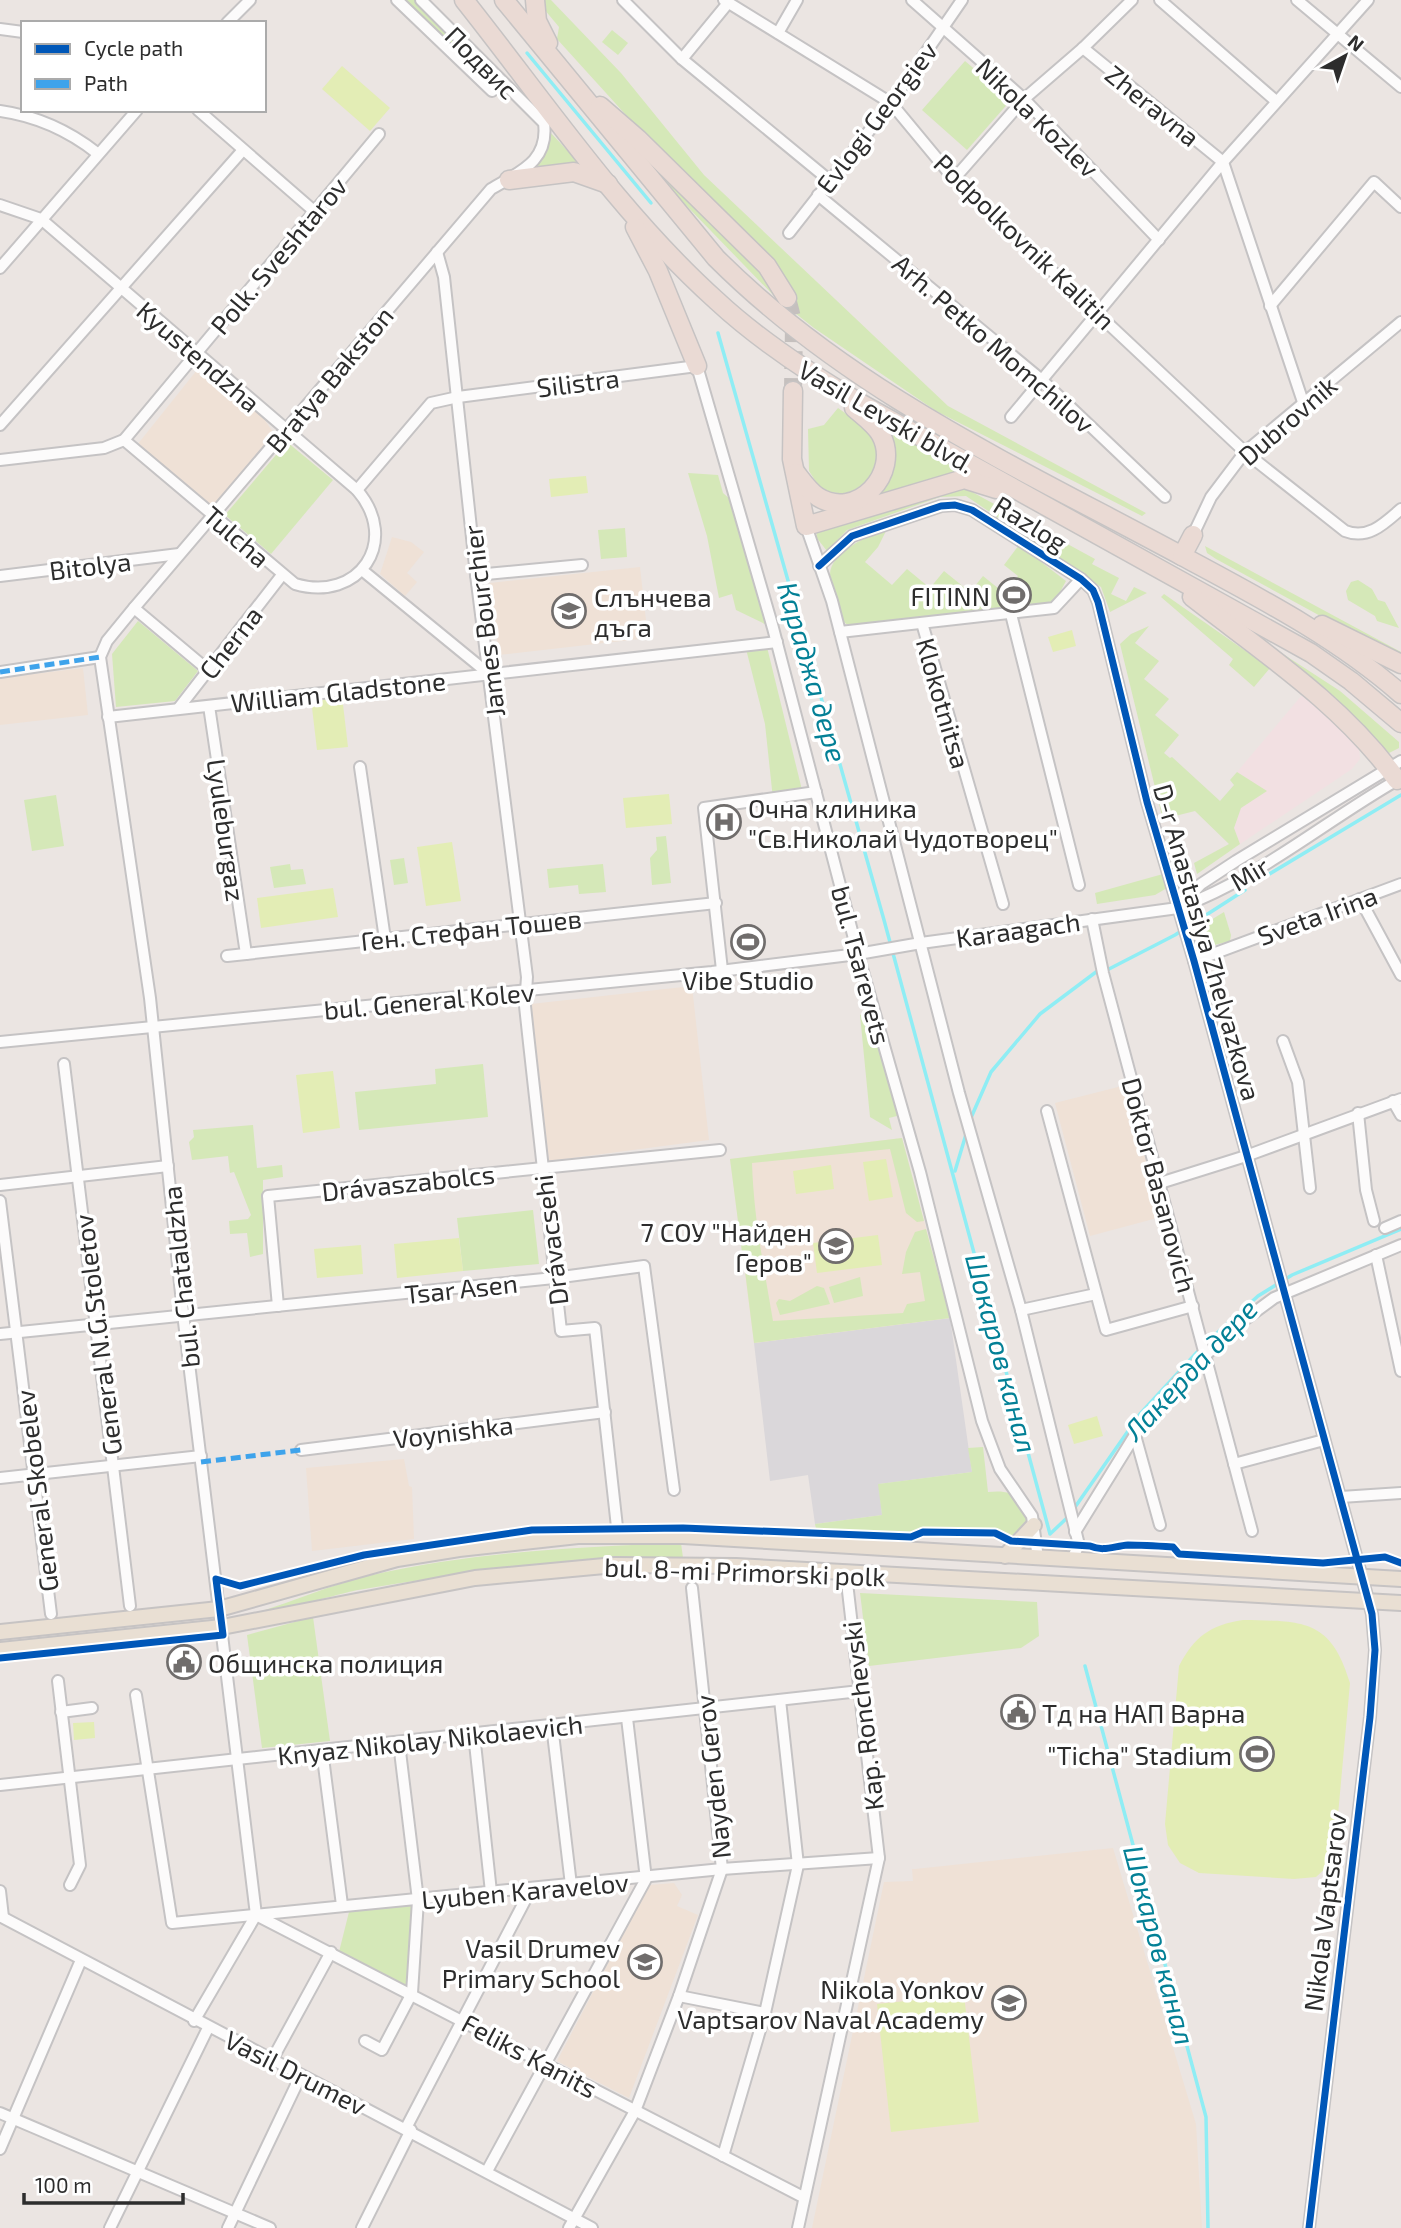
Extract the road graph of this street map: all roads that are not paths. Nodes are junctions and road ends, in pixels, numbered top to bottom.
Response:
1 (250, 0) edge
2 (397, 0) edge
3 (421, 0) edge
4 (464, 0) edge
5 (504, 0) edge
6 (535, 0) edge
7 (623, 0) edge
8 (797, 0) edge
9 (912, 0) edge
10 (962, 0) edge
11 (1132, 0) edge
12 (1160, 0) edge
13 (1297, 0) edge
14 (1368, 0) edge
15 (726, 1) edge
16 (229, 21) edge
17 (942, 26) junction
18 (0, 29) edge
19 (21, 32) edge
20 (778, 33) junction
21 (1339, 35) junction
22 (1083, 48) junction
23 (682, 59) junction
24 (565, 75) junction
25 (1401, 87) edge
26 (492, 91) dead end
27 (536, 91) junction
28 (1024, 99) junction
29 (1276, 101) junction
30 (891, 103) junction
31 (0, 111) edge
32 (135, 112) edge
33 (200, 112) edge
34 (544, 123) junction
35 (379, 134) dead end
36 (578, 145) junction
37 (243, 149) junction
38 (97, 153) junction
39 (1223, 162) junction
40 (954, 179) junction
41 (509, 180) junction
42 (829, 180) junction
43 (615, 191) junction
44 (818, 195) junction
45 (0, 205) edge
46 (1401, 206) edge
47 (314, 211) junction
48 (41, 219) junction
49 (789, 233) dead end
50 (1159, 240) junction
51 (437, 251) junction
52 (0, 268) edge
53 (121, 288) junction
54 (787, 298) tunnel mouth
55 (1270, 306) junction
56 (1100, 314) junction
57 (1401, 322) edge
58 (195, 354) junction
59 (697, 366) junction
60 (813, 375) junction
61 (1044, 380) junction
62 (793, 391) tunnel mouth
63 (458, 397) junction
64 (1304, 405) junction
65 (1011, 417) dead end
66 (0, 425) edge
67 (285, 431) junction
68 (124, 440) junction
69 (1245, 452) junction
70 (0, 460) edge
71 (794, 470) junction
72 (357, 490) junction
73 (1165, 497) dead end
74 (1046, 507) junction
75 (1401, 509) edge
76 (214, 515) junction
77 (806, 526) junction
78 (1193, 535) joint
79 (179, 555) junction
80 (1182, 556) junction
81 (157, 557) junction
82 (1144, 561) junction
83 (582, 565) dead end
84 (819, 566) junction
85 (362, 570) junction
86 (164, 572) junction
87 (282, 575) junction
88 (476, 575) junction
89 (0, 576) edge
90 (1081, 579) junction
91 (1241, 587) junction
92 (1098, 601) joint
93 (134, 608) junction
94 (1011, 614) junction
95 (922, 623) junction
96 (840, 632) junction
97 (776, 642) junction
98 (100, 657) junction
99 (1401, 664) edge
100 (208, 670) junction
101 (0, 672) edge
102 (489, 674) junction
103 (1401, 694) edge
104 (209, 706) junction
105 (178, 709) junction
106 (108, 717) junction
107 (1401, 723) edge
108 (360, 767) dead end
109 (1397, 772) edge
110 (816, 792) junction
111 (1079, 885) dead end
112 (1399, 889) edge
113 (1360, 899) junction
114 (716, 903) junction
115 (1003, 904) dead end
116 (1178, 908) junction
117 (1092, 919) junction
118 (520, 924) junction
119 (385, 939) junction
120 (921, 943) junction
121 (863, 953) junction
122 (246, 954) junction
123 (227, 956) dead end
124 (1194, 961) junction
125 (722, 970) junction
126 (1401, 975) edge
127 (526, 992) junction
128 (153, 1025) junction
129 (1283, 1041) dead end
130 (0, 1042) edge
131 (64, 1064) dead end
132 (1397, 1100) edge
133 (1047, 1111) dead end
134 (1358, 1113) junction
135 (1401, 1115) edge
136 (1303, 1134) junction
137 (720, 1150) dead end
138 (1246, 1156) junction
139 (168, 1166) junction
140 (542, 1169) junction
141 (78, 1177) junction
142 (1160, 1183) junction
143 (0, 1185) edge
144 (1310, 1188) dead end
145 (0, 1201) edge
146 (1401, 1221) edge
147 (1374, 1222) dead end
148 (1385, 1228) dead end
149 (1401, 1245) edge
150 (1376, 1255) junction
151 (554, 1278) junction
152 (1096, 1294) junction
153 (1280, 1294) junction
154 (278, 1306) junction
155 (1193, 1306) junction
156 (1021, 1310) junction
157 (183, 1314) junction
158 (97, 1323) junction
159 (17, 1332) junction
160 (0, 1334) edge
161 (1204, 1348) junction
162 (1401, 1371) edge
163 (605, 1412) junction
164 (1135, 1435) junction
165 (1324, 1440) junction
166 (301, 1450) dead end
167 (201, 1456) junction
168 (1234, 1464) junction
169 (112, 1465) junction
170 (35, 1475) junction
171 (0, 1478) edge
172 (674, 1490) dead end
173 (1401, 1493) edge
174 (1341, 1497) junction
175 (1034, 1525) junction
176 (1160, 1525) dead end
177 (1074, 1528) junction
178 (1252, 1531) dead end
179 (618, 1536) junction
180 (1006, 1556) junction
181 (1038, 1558) junction
182 (1072, 1559) junction
183 (846, 1574) junction
184 (1363, 1579) junction
185 (1401, 1579) edge
186 (1049, 1582) junction
187 (692, 1588) dead end
188 (1369, 1601) junction
189 (1401, 1603) edge
190 (130, 1606) dead end
191 (219, 1609) junction
192 (51, 1614) dead end
193 (222, 1627) junction
194 (0, 1632) edge
195 (0, 1650) edge
196 (58, 1681) dead end
197 (860, 1691) junction
198 (136, 1695) dead end
199 (780, 1700) junction
200 (92, 1708) dead end
201 (706, 1709) junction
202 (61, 1712) junction
203 (627, 1718) junction
204 (552, 1725) junction
205 (474, 1734) junction
206 (398, 1743) junction
207 (322, 1750) junction
208 (239, 1759) junction
209 (148, 1768) junction
210 (69, 1777) junction
211 (0, 1785) edge
212 (879, 1858) junction
213 (798, 1865) junction
214 (722, 1869) junction
215 (646, 1879) junction
216 (70, 1885) dead end
217 (571, 1885) junction
218 (531, 1889) junction
219 (0, 1891) edge
220 (491, 1892) junction
221 (418, 1900) junction
222 (342, 1905) junction
223 (256, 1915) junction
224 (1, 1919) edge
225 (331, 1952) junction
226 (81, 1960) junction
227 (412, 1993) junction
228 (679, 1996) junction
229 (765, 2014) junction
230 (464, 2019) junction
231 (194, 2021) junction
232 (208, 2028) junction
233 (365, 2041) dead end
234 (272, 2060) junction
235 (548, 2063) junction
236 (301, 2075) junction
237 (635, 2111) junction
238 (0, 2113) edge
239 (13, 2119) junction
240 (408, 2129) junction
241 (0, 2149) edge
242 (723, 2156) junction
243 (138, 2170) junction
244 (487, 2171) junction
245 (803, 2197) junction
246 (235, 2213) junction
247 (572, 2223) edge
248 (110, 2228) edge
249 (228, 2228) edge
250 (270, 2228) edge
251 (362, 2228) edge
252 (592, 2228) edge
253 (798, 2228) edge
254 (1309, 2228) edge

1 - 16 street
2 - 26 street
3 - 34 street, Подвис
4 - 27 highway, Vasil Levski blvd.
5 - 24 highway, Vasil Levski blvd.
6 - 24 highway
7 - 23 street
8 - 20 street
9 - 17 street, Nikola Kozlev
10 - 17 street, Evlogi Georgiev
11 - 22 street
12 - 29 street
13 - 21 street
14 - 21 street
15 - 20 street, Podpolkovnik Kalitin
15 - 23 street
17 - 28 street, Nikola Kozlev
17 - 30 street, Evlogi Georgiev
18 - 19 street
20 - 30 street, Podpolkovnik Kalitin
21 - 25 street
21 - 29 street
22 - 28 street
22 - 39 street, Zheravna
23 - 42 street
24 - 54 highway
24 - 80 highway, Vasil Levski blvd.
27 - 34 highway
27 - 36 highway, Vasil Levski blvd.
28 - 40 street
28 - 50 street, Nikola Kozlev
29 - 39 street
30 - 40 street, Podpolkovnik Kalitin
30 - 42 street, Evlogi Georgiev
31 - 38 street
32 - 38 street
33 - 37 street
34 - 36 highway
34 - 41 street, Bratya Bakston
35 - 47 street, Polk. Sveshtarov
36 - 43 highway, Vasil Levski blvd.
37 - 47 street
37 - 53 street
38 - 48 street
39 - 50 street
39 - 55 street
40 - 56 street, Podpolkovnik Kalitin
41 - 43 highway
41 - 51 street, Bratya Bakston
42 - 44 street, Evlogi Georgiev
43 - 59 highway
43 - 60 highway, Vasil Levski blvd.
44 - 49 street, Evlogi Georgiev
44 - 61 street, Arh. Petko Momchilov
45 - 48 street, Kyustendzha
46 - 55 street
47 - 58 street, Polk. Sveshtarov
48 - 52 street
48 - 53 street, Kyustendzha
50 - 56 street
51 - 63 street, James Bourchier
51 - 67 street, Bratya Bakston
53 - 58 street, Kyustendzha
53 - 66 street
55 - 64 street
56 - 61 street
56 - 69 street, Podpolkovnik Kalitin
57 - 64 street, Dubrovnik
58 - 67 street, Kyustendzha
58 - 68 street, Polk. Sveshtarov
59 - 63 street, Silistra
59 - 97 street, bul. Tsarevets
60 - 71 highway
60 - 74 highway, Vasil Levski blvd.
61 - 65 street
61 - 73 street, Arh. Petko Momchilov
62 - 71 highway
63 - 72 street, Silistra
63 - 88 street, James Bourchier
64 - 69 street, Dubrovnik
67 - 72 street, Kyustendzha
67 - 76 street, Bratya Bakston
68 - 70 street
68 - 76 street, Tulcha
69 - 75 street, Podpolkovnik Kalitin
69 - 78 street, Dubrovnik
71 - 77 highway
72 - 85 street, Kyustendzha
74 - 77 highway
74 - 82 highway, Vasil Levski blvd.
76 - 79 street, Bratya Bakston
76 - 87 street, Tulcha
77 - 84 street
78 - 80 highway
79 - 81 street, Bitolya
79 - 86 street, Bratya Bakston
80 - 91 highway, Vasil Levski blvd.
81 - 86 street
81 - 89 street, Bitolya
82 - 107 highway, Vasil Levski blvd.
82 - 109 highway
83 - 88 street
84 - 90 street, Razlog
84 - 96 street
85 - 87 street, Tulcha
85 - 102 street
86 - 93 street, Bratya Bakston
87 - 100 street, Cherna
88 - 102 street, James Bourchier
90 - 92 street, Razlog
90 - 94 street
91 - 99 highway
91 - 103 highway, Vasil Levski blvd.
92 - 116 street, D-r Anastasiya Zhelyazkova
93 - 98 street, Bratya Bakston
93 - 100 street
94 - 95 street
94 - 111 street
95 - 96 street
95 - 115 street, Klokotnitsa
96 - 120 street
97 - 102 street, William Gladstone
97 - 110 street, bul. Tsarevets
98 - 101 street
98 - 106 street, bul. Chataldzha
100 - 105 street, Cherna
102 - 104 street, William Gladstone
102 - 118 street, James Bourchier
104 - 105 street, William Gladstone
104 - 122 street, Lyuleburgaz
105 - 106 street, William Gladstone
106 - 128 street, bul. Chataldzha
108 - 119 street
109 - 116 street, Mir
109 - 116 street, Mir
110 - 114 street
110 - 121 street, bul. Tsarevets
112 - 113 street, Sveta Irina
113 - 124 street, Sveta Irina
113 - 126 street
114 - 118 street, Ген. Стефан Тошев
114 - 125 street
116 - 117 street, Karaagach
116 - 124 street, D-r Anastasiya Zhelyazkova
117 - 120 street, Karaagach
117 - 142 street, Doktor Basanovich
118 - 119 street, Ген. Стефан Тошев
118 - 127 street, James Bourchier
119 - 122 street, Ген. Стефан Тошев
120 - 121 street, Karaagach
120 - 156 street
121 - 125 street, bul. General Kolev
121 - 175 street, bul. Tsarevets
122 - 123 street, Ген. Стефан Тошев
124 - 138 street, D-r Anastasiya Zhelyazkova
125 - 127 street, bul. General Kolev
127 - 128 street, bul. General Kolev
127 - 140 street, Drávacsehi
128 - 130 street, bul. General Kolev
128 - 139 street, bul. Chataldzha
129 - 136 street
131 - 141 street, General N.G.Stoletov
132 - 134 street
132 - 135 street
133 - 152 street
134 - 136 street
134 - 147 street
136 - 138 street
136 - 144 street
137 - 140 street, Drávaszabolcs
138 - 142 street
138 - 153 street, D-r Anastasiya Zhelyazkova
139 - 141 street
139 - 157 street, bul. Chataldzha
140 - 151 street, Drávacsehi
140 - 154 street, Drávaszabolcs
141 - 143 street
141 - 158 street, General N.G.Stoletov
142 - 155 street, Doktor Basanovich
145 - 159 street, General Skobelev
146 - 148 street
149 - 150 street
150 - 153 street
150 - 162 street
151 - 154 street, Tsar Asen
151 - 163 street, Drávacsehi
151 - 172 street, Tsar Asen
152 - 155 street
152 - 156 street
153 - 161 street
153 - 165 street, D-r Anastasiya Zhelyazkova
154 - 157 street, Tsar Asen
155 - 161 street, Doktor Basanovich
156 - 177 street
157 - 158 street
157 - 167 street, bul. Chataldzha
158 - 159 street
158 - 169 street, General N.G.Stoletov
159 - 160 street
159 - 170 street, General Skobelev
161 - 164 street
161 - 168 street, Doktor Basanovich
163 - 166 street, Voynishka
163 - 179 street, Drávacsehi
164 - 176 street
164 - 177 street
165 - 168 street
165 - 174 street, D-r Anastasiya Zhelyazkova
167 - 169 street
167 - 191 street, bul. Chataldzha
168 - 178 street, Doktor Basanovich
169 - 170 street
169 - 190 street, General N.G.Stoletov
170 - 171 street
170 - 192 street, General Skobelev
173 - 174 street
174 - 184 street, D-r Anastasiya Zhelyazkova
175 - 180 main road
175 - 181 street, bul. Tsarevets
177 - 182 street
179 - 180 main road, bul. 8-mi Primorski polk
179 - 191 main road, bul. 8-mi Primorski polk
180 - 181 main road, bul. 8-mi Primorski polk
181 - 182 main road, bul. 8-mi Primorski polk
181 - 186 main road
182 - 184 main road, bul. 8-mi Primorski polk
182 - 186 main road
183 - 186 main road, bul. 8-mi Primorski polk
183 - 193 main road, bul. 8-mi Primorski polk
183 - 197 street, Kap. Ronchevski
184 - 185 main road, bul. 8-mi Primorski polk
184 - 188 street, Nikola Vaptsarov
186 - 188 main road, bul. 8-mi Primorski polk
187 - 201 street, Nayden Gerov
188 - 189 main road, bul. 8-mi Primorski polk
188 - 254 street, Nikola Vaptsarov
191 - 193 street, bul. Chataldzha
191 - 194 main road, bul. 8-mi Primorski polk
193 - 195 main road, bul. 8-mi Primorski polk
193 - 208 street, bul. Chataldzha
196 - 202 street
197 - 199 street, Knyaz Nikolay Nikolaevich
197 - 212 street, Kap. Ronchevski
198 - 209 street
199 - 201 street, Knyaz Nikolay Nikolaevich
199 - 213 street
200 - 202 street
201 - 203 street, Knyaz Nikolay Nikolaevich
201 - 214 street, Nayden Gerov
202 - 210 street
203 - 204 street, Knyaz Nikolay Nikolaevich
203 - 215 street
204 - 205 street, Knyaz Nikolay Nikolaevich
204 - 217 street
205 - 206 street, Knyaz Nikolay Nikolaevich
205 - 220 street
206 - 207 street, Knyaz Nikolay Nikolaevich
206 - 221 street
207 - 208 street, Knyaz Nikolay Nikolaevich
207 - 222 street
208 - 209 street, Knyaz Nikolay Nikolaevich
208 - 223 street, bul. Chataldzha
209 - 210 street, Knyaz Nikolay Nikolaevich
209 - 223 street, Lyuben Karavelov
210 - 211 street, Knyaz Nikolay Nikolaevich
210 - 216 street
212 - 213 street, Lyuben Karavelov
212 - 245 street, Kap. Ronchevski
213 - 214 street, Lyuben Karavelov
213 - 229 street
214 - 215 street, Lyuben Karavelov
214 - 228 street, Nayden Gerov
215 - 217 street, Lyuben Karavelov
215 - 235 street
217 - 218 street, Lyuben Karavelov
218 - 220 street, Lyuben Karavelov
218 - 230 street
219 - 224 street
220 - 221 street, Lyuben Karavelov
221 - 222 street, Lyuben Karavelov
221 - 227 street
222 - 223 street, Lyuben Karavelov
223 - 225 street, Feliks Kanits
223 - 231 street
224 - 226 street, Vasil Drumev
225 - 227 street, Feliks Kanits
225 - 234 street
226 - 231 street, Vasil Drumev
226 - 239 street
227 - 230 street, Feliks Kanits
227 - 233 street
228 - 229 street
228 - 237 street, Nayden Gerov
229 - 242 street
230 - 235 street, Feliks Kanits
230 - 240 street
231 - 232 street, Vasil Drumev
232 - 234 street, Vasil Drumev
232 - 243 street
234 - 236 street, Vasil Drumev
235 - 237 street, Feliks Kanits
235 - 244 street
236 - 240 street, Vasil Drumev
236 - 246 street
237 - 242 street, Feliks Kanits
237 - 247 street, Nayden Gerov
238 - 239 street
239 - 241 street
239 - 243 street
240 - 244 street, Vasil Drumev
240 - 251 street
242 - 245 street, Feliks Kanits
243 - 246 street
243 - 248 street
244 - 247 street, Vasil Drumev
245 - 253 street
246 - 249 street
246 - 250 street
247 - 252 street, Vasil Drumev

